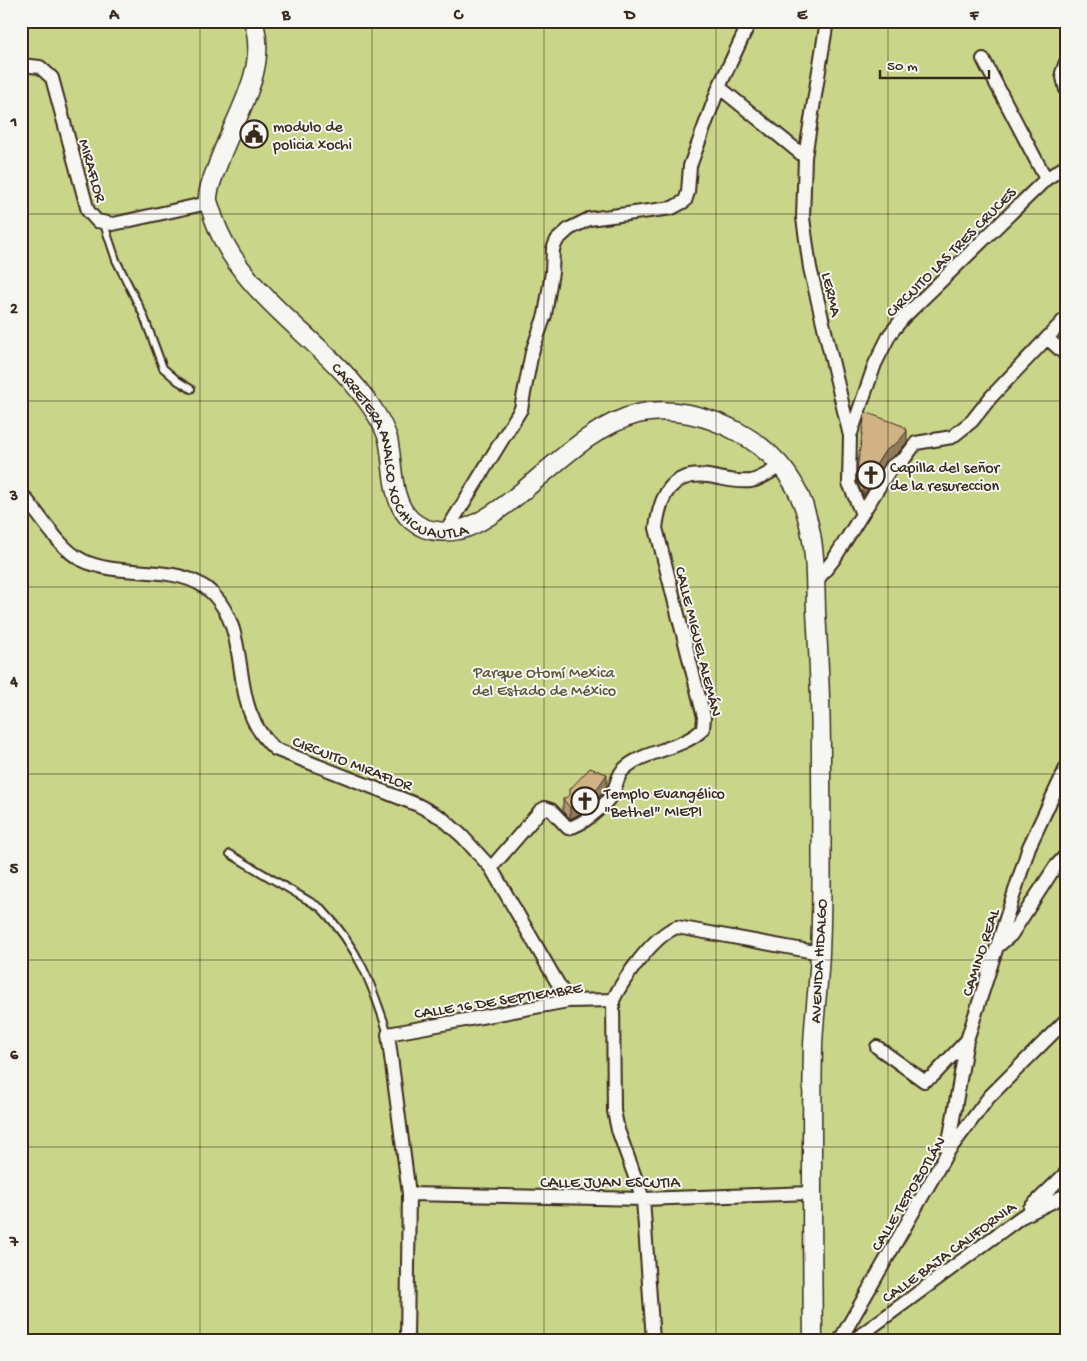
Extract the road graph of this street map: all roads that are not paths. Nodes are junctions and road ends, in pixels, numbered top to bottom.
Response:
1 (254, 21) edge
2 (750, 21) edge
3 (827, 21) edge
4 (982, 59) dead end
5 (1066, 62) edge
6 (21, 65) edge
7 (719, 87) junction
8 (1066, 90) edge
9 (805, 158) junction
10 (1066, 166) edge
11 (1046, 179) junction
12 (208, 202) junction
13 (104, 224) junction
14 (1066, 318) edge
15 (1047, 338) junction
16 (1066, 355) edge
17 (191, 389) dead end
18 (850, 436) junction
19 (782, 465) junction
20 (21, 493) edge
21 (862, 514) junction
22 (445, 532) junction
23 (815, 583) junction
24 (1066, 768) edge
25 (230, 854) dead end
26 (1066, 855) edge
27 (491, 868) junction
28 (997, 947) junction
29 (820, 954) junction
30 (613, 1000) junction
31 (568, 1001) junction
32 (1066, 1020) edge
33 (388, 1034) junction
34 (967, 1040) junction
35 (877, 1047) dead end
36 (947, 1153) junction
37 (1066, 1173) edge
38 (811, 1193) junction
39 (409, 1194) junction
40 (1066, 1195) edge
41 (643, 1199) junction
42 (1022, 1217) junction
43 (406, 1340) edge
44 (653, 1340) edge
45 (812, 1340) edge
46 (840, 1340) edge
47 (854, 1340) edge

1 - 12 main road
2 - 7 street
3 - 9 street, LERMA
4 - 11 street
5 - 8 street
6 - 13 street, MIRAFLOR
7 - 9 street
7 - 22 street
9 - 18 street, LERMA
10 - 11 street, CIRCUITO LAS TRES CRUCES
11 - 18 street, CIRCUITO LAS TRES CRUCES
12 - 13 street, MIRAFLOR
12 - 22 main road, CARRETERA ANALCO XOCHICUAUTLA
13 - 17 lane
14 - 15 street
15 - 16 street
15 - 21 street
18 - 21 street, CIRCUITO LAS TRES CRUCES
19 - 22 main road, CARRETERA ANALCO XOCHICUAUTLA
19 - 23 main road, CARRETERA ANALCO XOCHICUAUTLA
19 - 27 street, CALLE MIGUEL ALEMÁN
20 - 27 street, CIRCUITO MIRAFLOR
21 - 23 street
23 - 29 main road, AVENIDA HIDALGO
24 - 28 street, CAMINO REAL
25 - 33 lane
26 - 28 street
27 - 31 street, CIRCUITO MIRAFLOR
28 - 34 street, CAMINO REAL
29 - 30 street
29 - 38 main road, AVENIDA HIDALGO
30 - 31 street, CALLE 16 DE SEPTIEMBRE
30 - 41 street
31 - 33 street, CALLE 16 DE SEPTIEMBRE
32 - 36 street, CALLE TEPOZOTLÁN
33 - 39 street
34 - 35 street
34 - 36 street, CAMINO REAL
36 - 46 street, CALLE TEPOZOTLÁN
37 - 42 street
38 - 41 street, CALLE JUAN ESCUTIA
38 - 45 main road, AVENIDA HIDALGO
39 - 41 street, CALLE JUAN ESCUTIA
39 - 43 street
40 - 42 street, CALLE BAJA CALIFORNIA
41 - 44 street
42 - 47 street, CALLE BAJA CALIFORNIA

